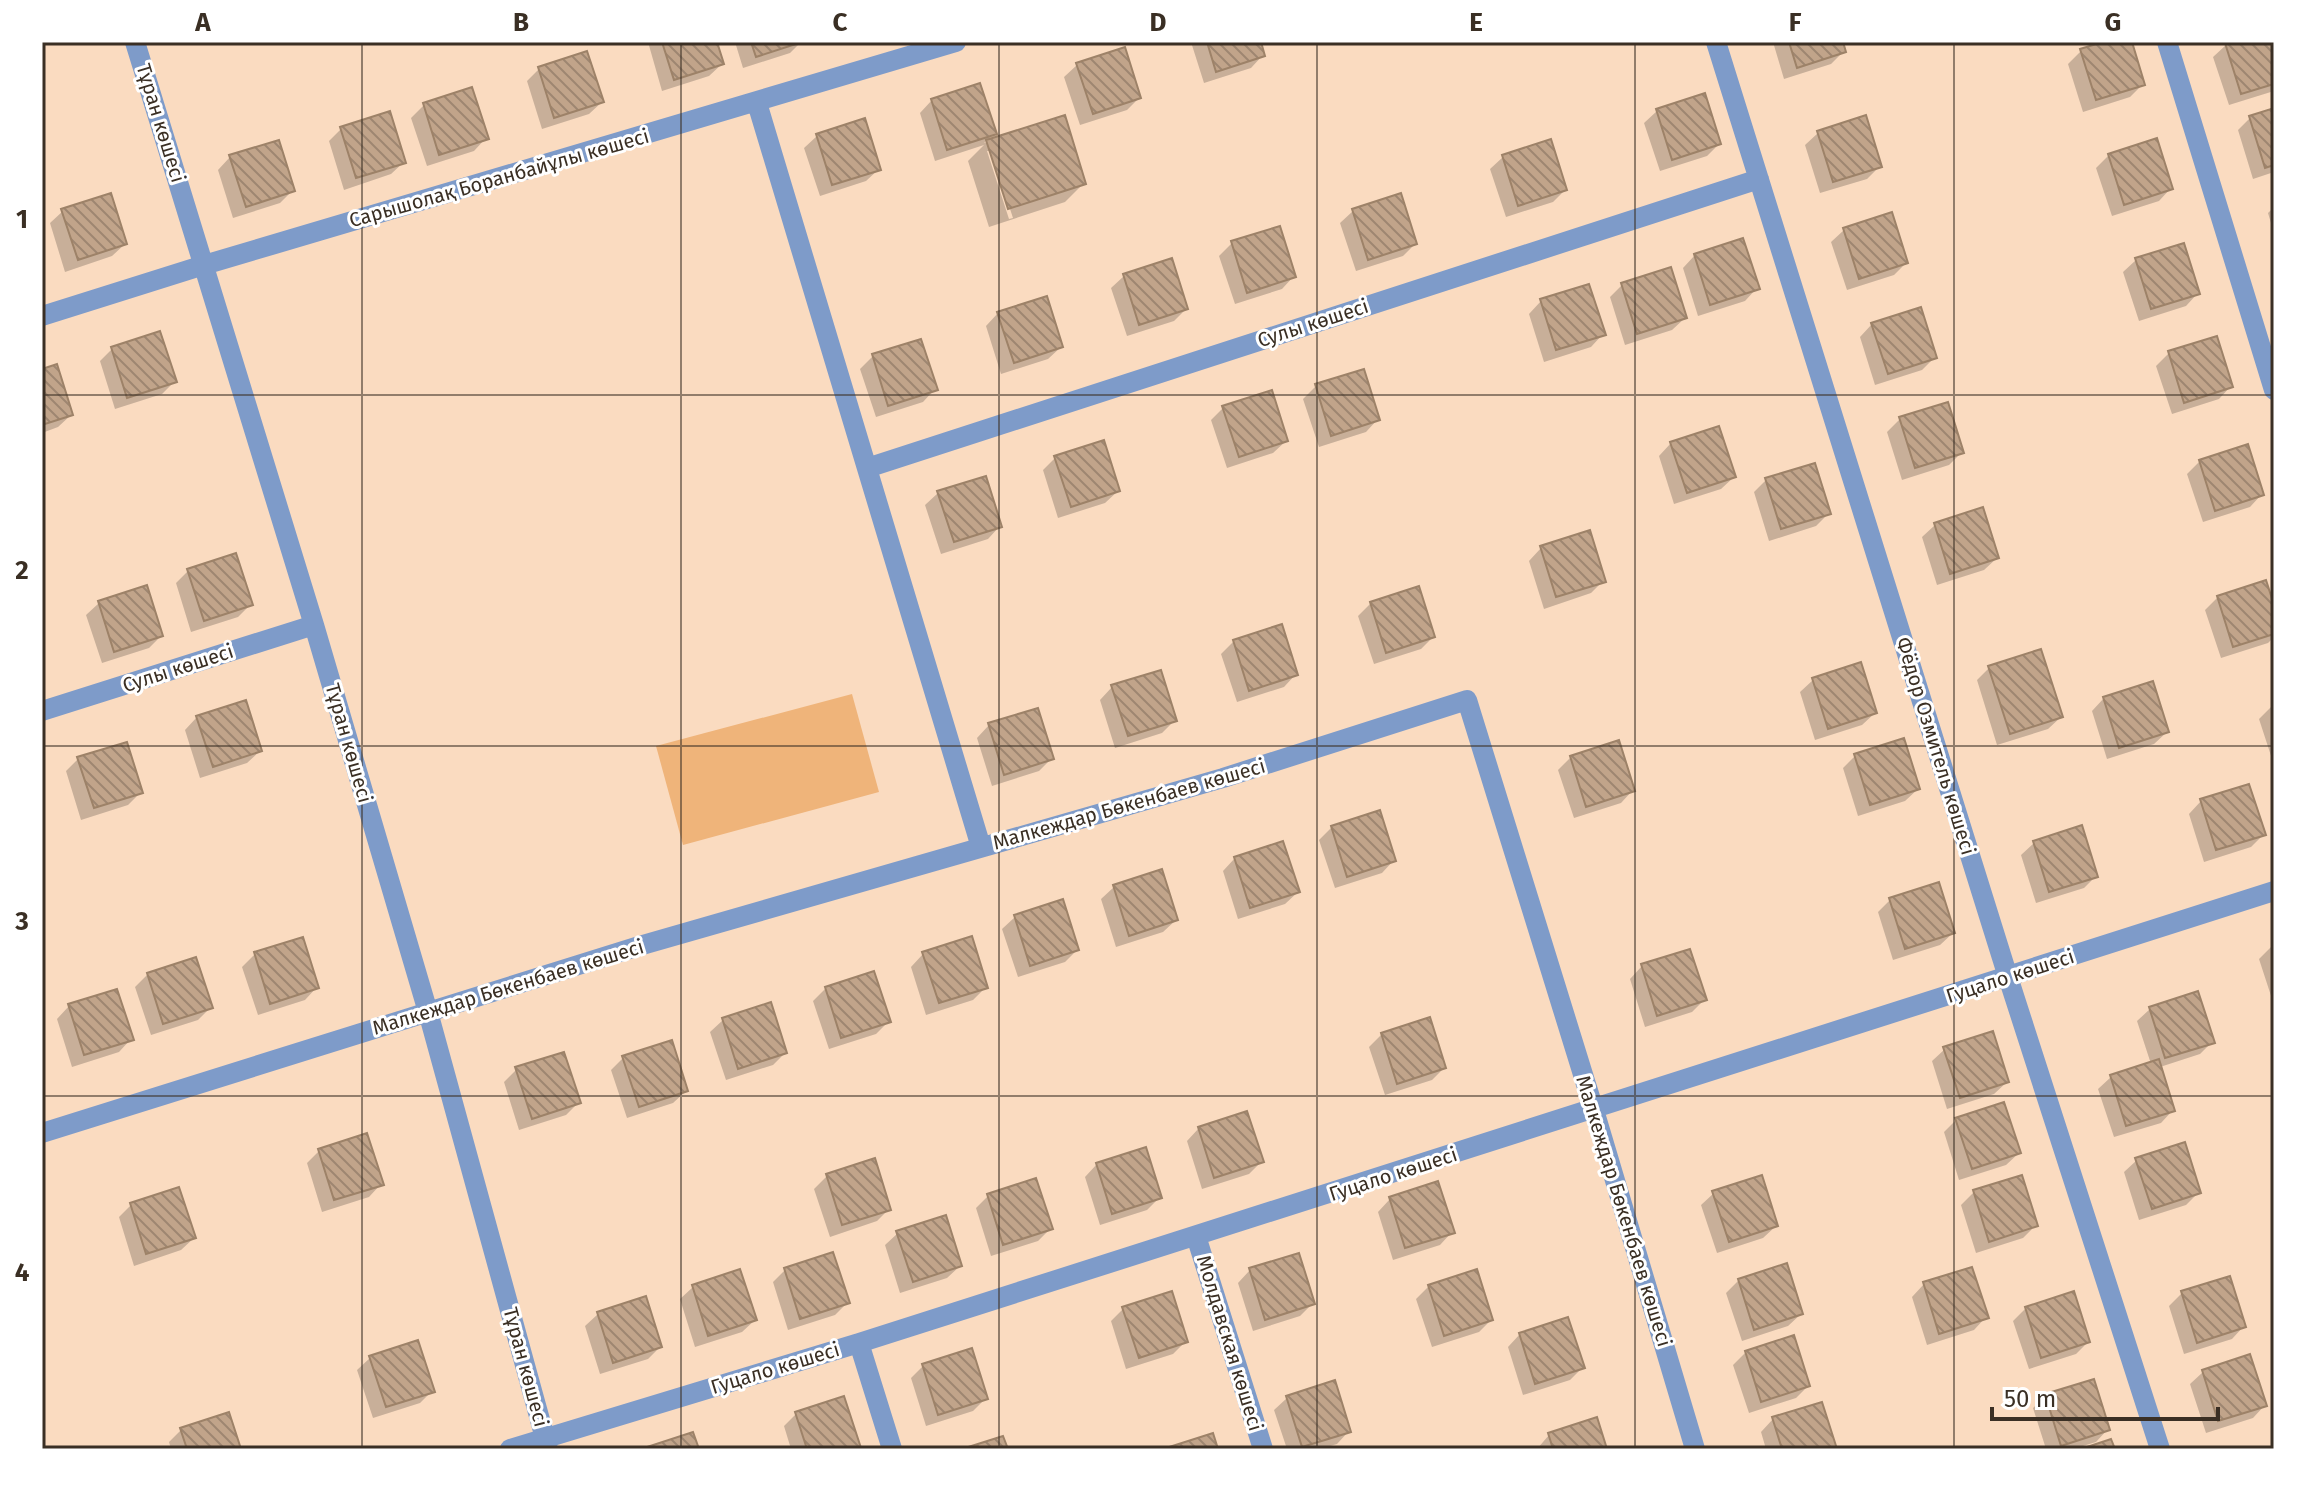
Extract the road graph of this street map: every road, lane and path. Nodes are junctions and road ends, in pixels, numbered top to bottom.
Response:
1 (135, 42) edge
2 (956, 42) edge
3 (1716, 42) edge
4 (2167, 42) edge
5 (757, 103) junction
6 (1759, 179) junction
7 (204, 265) junction
8 (42, 316) edge
9 (2274, 390) edge
10 (867, 468) junction
11 (314, 625) junction
12 (42, 711) edge
13 (981, 847) junction
14 (2274, 891) edge
15 (2008, 977) junction
16 (428, 1012) junction
17 (1594, 1110) junction
18 (42, 1133) edge
19 (1196, 1236) junction
20 (859, 1343) junction
21 (547, 1443) edge
22 (510, 1449) edge
23 (892, 1449) edge
24 (1263, 1449) edge
25 (1695, 1449) edge
26 (2160, 1449) edge

1 - 7 street, Тұран көшесі
2 - 5 street, Сарышолақ Боранбайұлы көшесі
3 - 6 street, Фёдор Озмитель көшесі
4 - 9 street
5 - 7 street, Сарышолақ Боранбайұлы көшесі
5 - 10 street
6 - 10 street, Сулы көшесі
6 - 15 street, Фёдор Озмитель көшесі
7 - 8 street, Сарышолақ Боранбайұлы көшесі
7 - 11 street, Тұран көшесі
10 - 13 street
11 - 12 street, Сулы көшесі
11 - 16 street, Тұран көшесі
13 - 16 street, Малкеждар Бөкенбаев көшесі
13 - 17 street, Малкеждар Бөкенбаев көшесі
14 - 15 street, Гуцало көшесі
15 - 17 street, Гуцало көшесі
15 - 26 street, Фёдор Озмитель көшесі
16 - 18 street, Малкеждар Бөкенбаев көшесі
16 - 21 street, Тұран көшесі
17 - 19 street, Гуцало көшесі
17 - 25 street, Малкеждар Бөкенбаев көшесі
19 - 20 street, Гуцало көшесі
19 - 24 street, Молдавская көшесі
20 - 21 street, Гуцало көшесі
20 - 23 street
21 - 22 street, Гуцало көшесі

